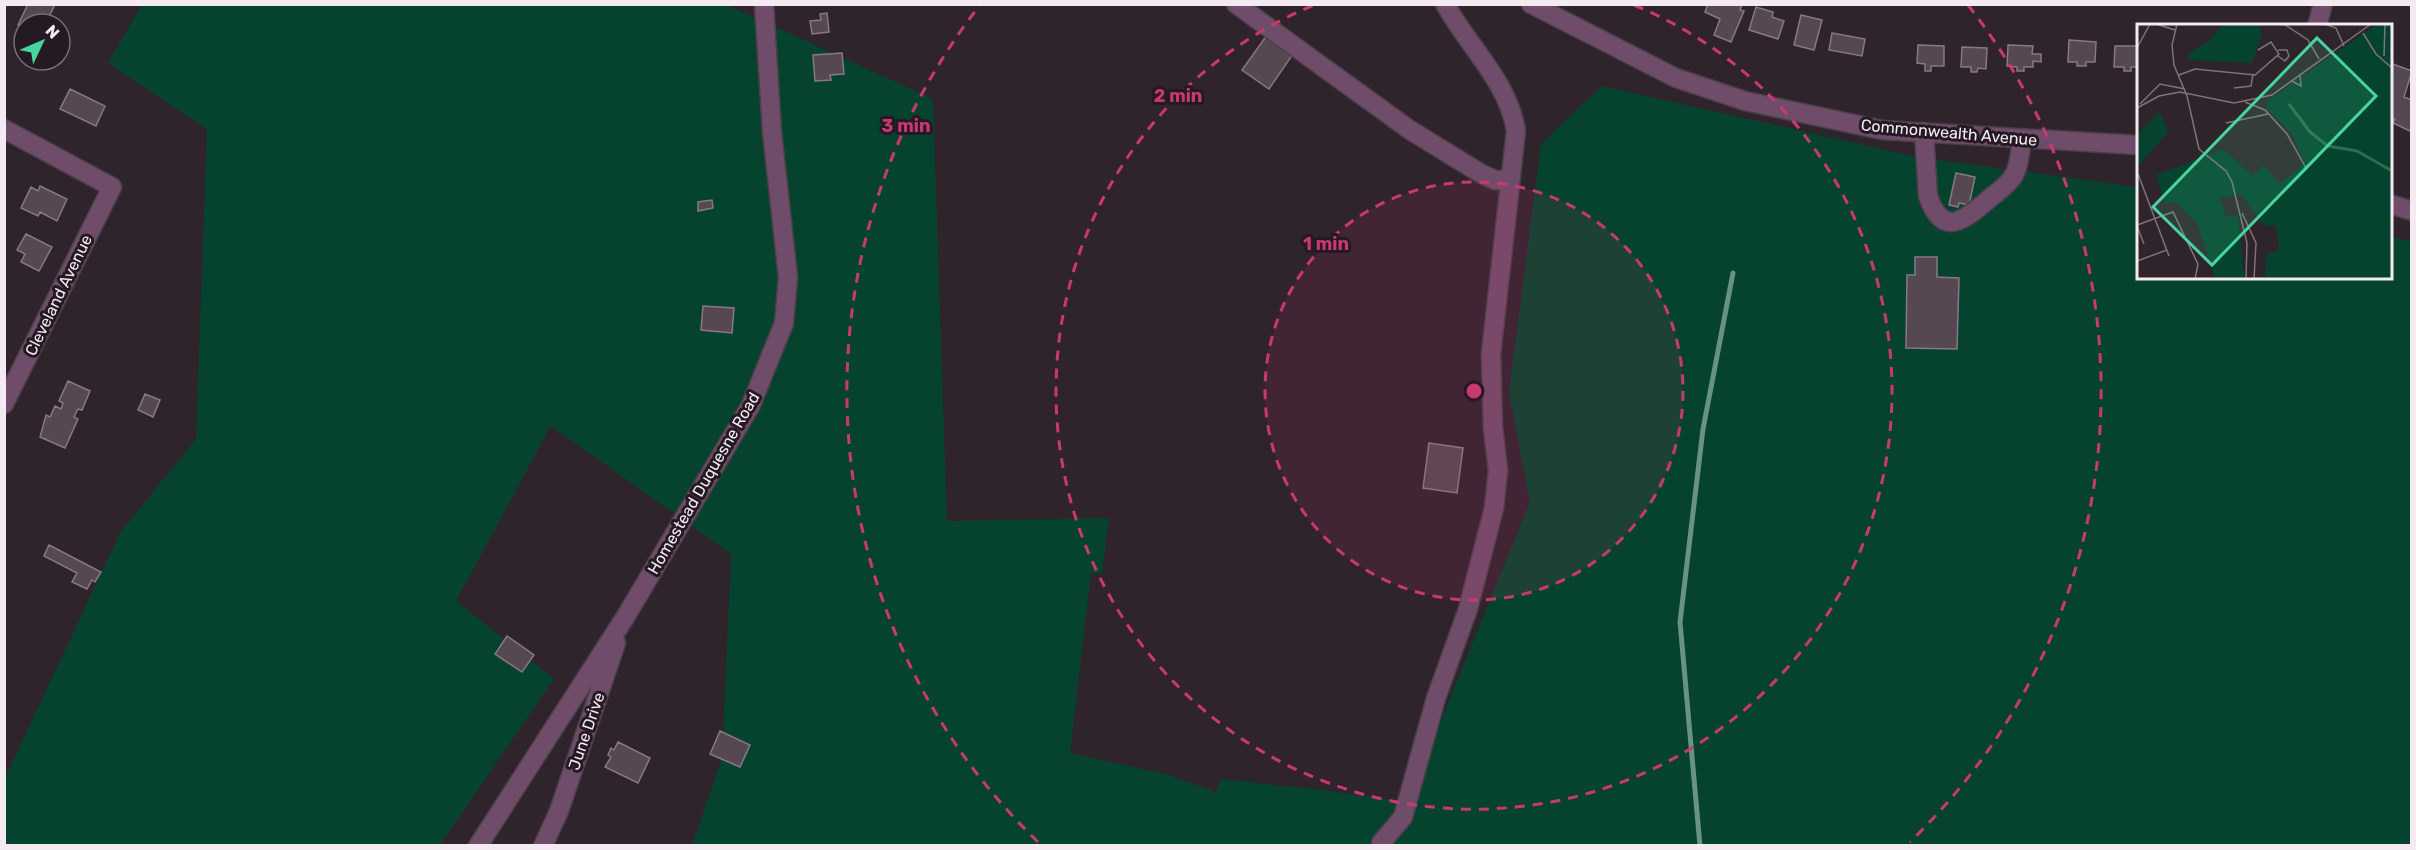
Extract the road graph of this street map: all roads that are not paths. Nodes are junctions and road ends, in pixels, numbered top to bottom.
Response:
1 (764, 4) edge
2 (1236, 4) edge
3 (1445, 4) edge
4 (1531, 4) edge
5 (2323, 4) edge
6 (2318, 24) edge
7 (4, 129) edge
8 (1924, 132) junction
9 (2022, 139) junction
10 (2137, 145) edge
11 (1509, 180) junction
12 (2392, 204) edge
13 (2412, 211) edge
14 (4, 404) edge
15 (626, 616) junction
16 (1381, 843) dead end
17 (478, 846) edge
18 (543, 846) edge

1 - 15 street, Homestead Duquesne Road
2 - 11 street
3 - 11 street
4 - 8 street, Commonwealth Avenue
5 - 6 street
7 - 14 street, Cleveland Avenue
8 - 9 street, Commonwealth Avenue
8 - 9 street
9 - 10 street, Commonwealth Avenue
11 - 16 street
12 - 13 street
15 - 17 street, Homestead Duquesne Road
15 - 18 street, June Drive

